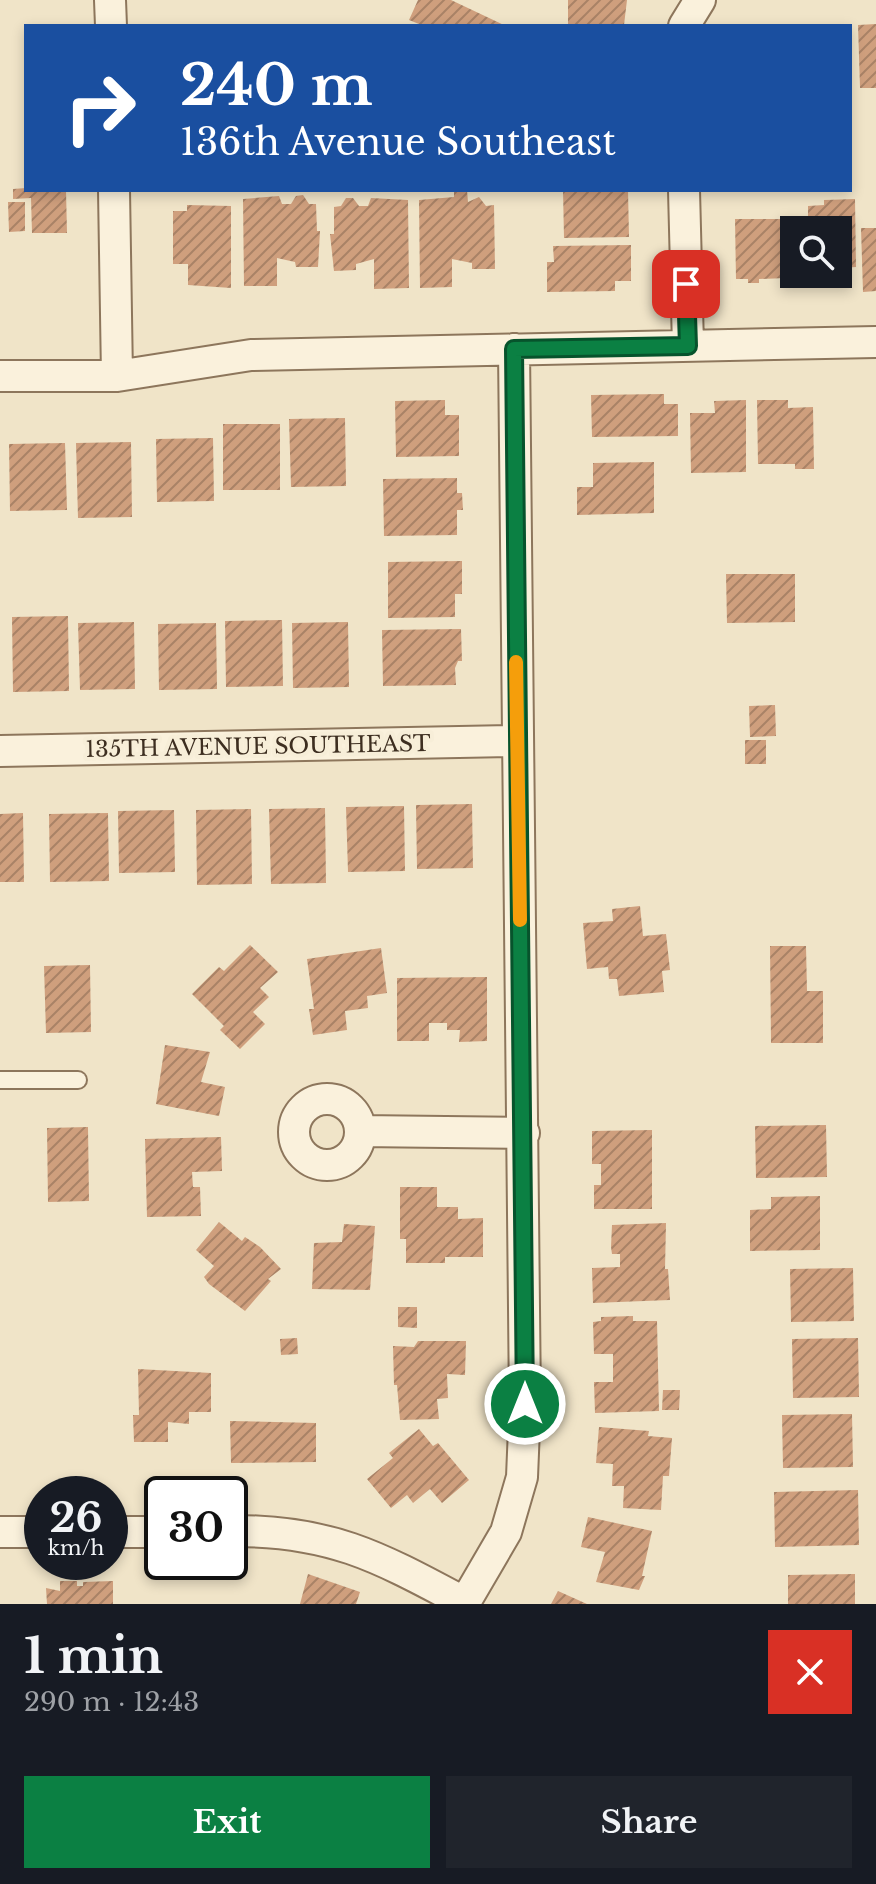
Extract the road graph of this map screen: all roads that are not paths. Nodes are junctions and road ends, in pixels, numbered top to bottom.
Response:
1 (110, 0) edge
2 (700, 0) edge
3 (111, 24) edge
4 (685, 24) edge
5 (114, 192) edge
6 (684, 192) edge
7 (876, 342) edge
8 (688, 346) junction
9 (514, 349) junction
10 (0, 376) edge
11 (117, 376) junction
12 (516, 741) junction
13 (0, 751) edge
14 (0, 1080) edge
15 (78, 1080) dead end
16 (360, 1131) dead end
17 (524, 1133) junction
18 (0, 1532) edge
19 (24, 1532) edge
20 (248, 1532) edge
21 (464, 1603) edge

1 - 3 street
2 - 4 street
5 - 11 street
6 - 8 street
7 - 8 street
8 - 9 street
9 - 11 street
9 - 12 street
10 - 11 street
12 - 13 street, 135TH AVENUE SOUTHEAST
12 - 17 street
14 - 15 lane
16 - 17 street
17 - 21 street
18 - 19 street
20 - 21 street

